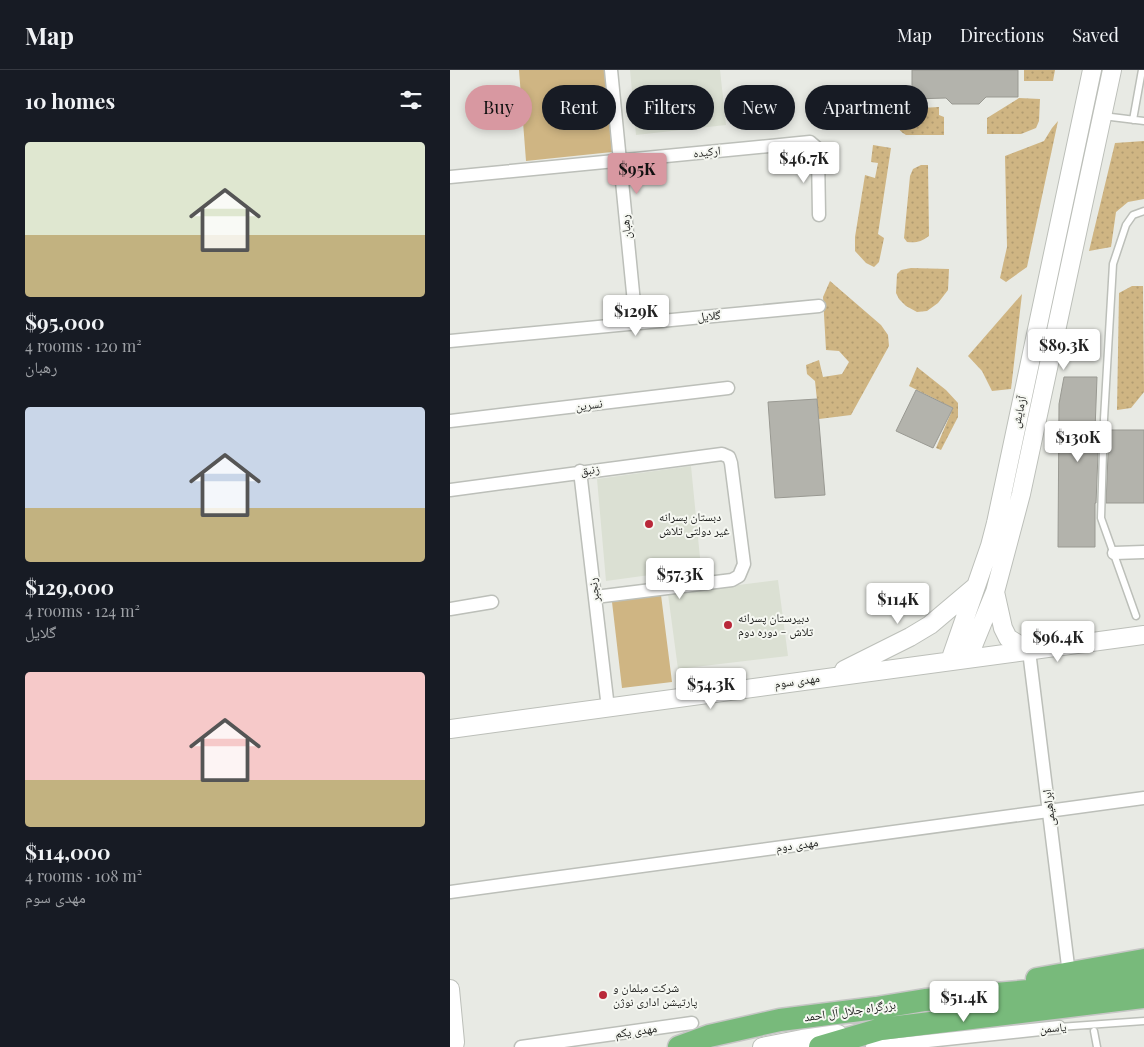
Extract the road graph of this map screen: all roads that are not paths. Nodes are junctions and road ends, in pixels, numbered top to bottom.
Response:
1 (611, 70) edge
2 (1092, 70) edge
3 (1112, 70) edge
4 (1142, 70) edge
5 (1083, 112) junction
6 (1103, 116) junction
7 (1133, 120) junction
8 (1144, 122) edge
9 (620, 160) junction
10 (450, 177) edge
11 (1144, 211) edge
12 (819, 215) dead end
13 (820, 306) dead end
14 (636, 323) junction
15 (450, 341) edge
16 (728, 388) dead end
17 (450, 421) edge
18 (580, 471) junction
19 (450, 490) edge
20 (1144, 552) edge
21 (1114, 553) junction
22 (976, 587) junction
23 (994, 592) junction
24 (595, 597) junction
25 (492, 602) dead end
26 (450, 608) edge
27 (1136, 616) dead end
28 (1144, 635) edge
29 (1030, 651) junction
30 (968, 658) junction
31 (950, 661) junction
32 (831, 676) junction
33 (608, 708) junction
34 (450, 729) edge
35 (1144, 798) edge
36 (1049, 811) junction
37 (450, 892) edge
38 (1144, 960) edge
39 (1068, 966) dead end
40 (1144, 982) edge
41 (450, 989) edge
42 (1144, 997) edge
43 (925, 1000) junction
44 (1144, 1021) edge
45 (692, 1023) dead end
46 (1059, 1027) joint
47 (1094, 1031) dead end
48 (875, 1042) edge
49 (454, 1047) edge
50 (521, 1047) edge
51 (680, 1047) edge
52 (762, 1047) edge
53 (820, 1047) edge
54 (1097, 1047) edge

1 - 9 street, رهبان
2 - 5 street, آزمایش
3 - 6 street, آزمایش
4 - 7 lane
5 - 6 street
5 - 22 street, آزمایش
6 - 7 lane
6 - 23 street, آزمایش
7 - 8 lane
9 - 10 street, ارکیده
9 - 12 street, ارکیده
9 - 14 street, رهبان
11 - 21 lane
13 - 14 street, گلایل
14 - 15 street, گلایل
16 - 17 street, نسرین
18 - 19 street, زنبق
18 - 24 street, رنجبر
18 - 24 street, زنبق
20 - 21 street
21 - 27 lane
22 - 31 street, آزمایش
22 - 32 street
23 - 29 street
23 - 30 street, آزمایش
24 - 33 street, رنجبر
25 - 26 street
28 - 29 street, مهدی سوم
29 - 30 street, مهدی سوم
29 - 36 street, ابراهیمی
30 - 31 street, مهدی سوم
31 - 32 street, مهدی سوم
32 - 33 street, مهدی سوم
33 - 34 street, مهدی سوم
35 - 36 street, مهدی دوم
36 - 37 street, مهدی دوم
36 - 39 street, ابراهیمی
38 - 43 highway
40 - 43 highway, بزرگراه جلال آل احمد
41 - 49 street
42 - 48 highway, بزرگراه جلال آل احمد
43 - 51 highway, بزرگراه جلال آل احمد
44 - 46 lane, یاسمن
45 - 50 street, مهدی یکم
46 - 48 street, یاسمن
47 - 54 lane
48 - 52 street
48 - 53 highway, بزرگراه جلال آل احمد

